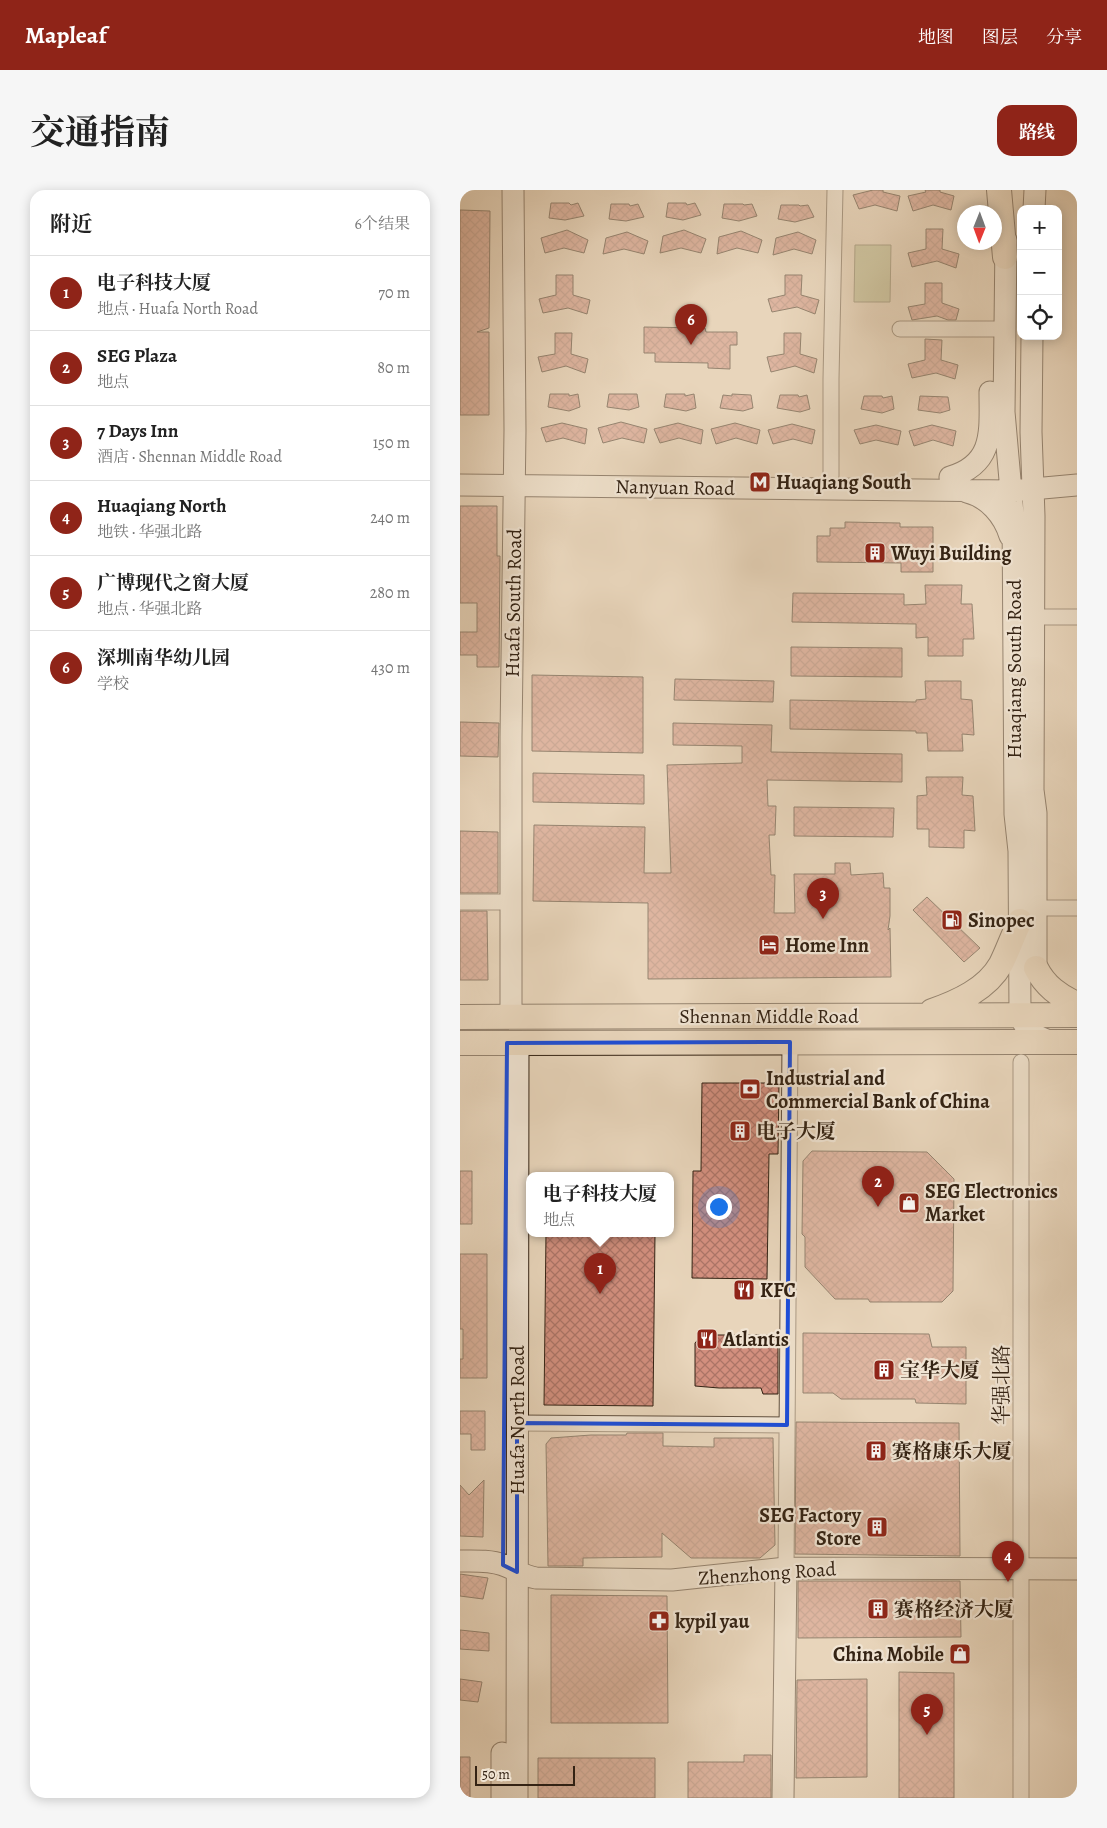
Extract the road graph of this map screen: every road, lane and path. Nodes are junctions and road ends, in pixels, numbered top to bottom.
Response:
1 (513, 190) edge
2 (835, 190) edge
3 (998, 190) edge
4 (1010, 190) edge
5 (1035, 190) edge
6 (1034, 205) edge
7 (1005, 257) junction
8 (900, 329) dead end
9 (1004, 329) junction
10 (1032, 340) edge
11 (1006, 432) junction
12 (1031, 432) junction
13 (460, 473) edge
14 (831, 476) junction
15 (514, 480) junction
16 (955, 484) junction
17 (1010, 484) junction
18 (460, 485) edge
19 (1077, 485) edge
20 (1033, 489) junction
21 (1013, 549) junction
22 (1034, 617) junction
23 (1077, 617) edge
24 (460, 902) edge
25 (511, 902) junction
26 (1077, 908) edge
27 (1028, 914) junction
28 (1036, 968) joint
29 (1077, 1004) edge
30 (1020, 1014) junction
31 (921, 1015) junction
32 (1077, 1015) edge
33 (511, 1016) junction
34 (460, 1017) edge
35 (513, 1042) junction
36 (790, 1042) junction
37 (1052, 1042) junction
38 (1077, 1042) edge
39 (460, 1043) edge
40 (1021, 1062) dead end
41 (517, 1423) junction
42 (787, 1425) junction
43 (460, 1561) edge
44 (510, 1568) junction
45 (786, 1568) junction
46 (1021, 1569) junction
47 (1077, 1570) edge
48 (502, 1798) edge
49 (517, 1798) edge
50 (784, 1798) edge
51 (1021, 1798) edge

1 - 15 main road, Huafa South Road
2 - 14 street
3 - 7 main road
4 - 7 main road, Huaqiang South Road
5 - 6 main road
7 - 9 main road, Huaqiang South Road
8 - 9 street
9 - 11 main road, Huaqiang South Road
9 - 16 main road
10 - 12 main road, Huaqiang South Road
11 - 12 main road
11 - 17 main road, Huaqiang South Road
12 - 20 main road, Huaqiang South Road
13 - 15 main road, Nanyuan Road
14 - 15 main road, Nanyuan Road
14 - 16 main road, Nanyuan Road
15 - 16 main road, Nanyuan Road
15 - 18 main road, Nanyuan Road
15 - 25 main road, Huafa South Road
16 - 17 main road, Nanyuan Road
16 - 21 main road
17 - 20 main road, Nanyuan Road
17 - 21 main road, Huaqiang South Road
19 - 20 main road, Nanyuan Road
20 - 22 main road, Huaqiang South Road
21 - 27 main road, Huaqiang South Road
22 - 23 street
22 - 27 main road, Huaqiang South Road
24 - 25 street
25 - 33 main road, Huafa South Road
26 - 27 street
27 - 28 main road, Huaqiang South Road
27 - 30 main road, Huaqiang South Road
27 - 31 main road
28 - 29 main road
30 - 31 main road, Shennan Middle Road
30 - 32 main road, Shennan Middle Road
30 - 37 main road
31 - 33 main road, Shennan Middle Road
33 - 34 main road, Shennan Middle Road
35 - 36 main road, Shennan Middle Road
35 - 39 main road, Shennan Middle Road
35 - 41 main road, Huafa North Road
35 - 44 main road, Huafa North Road
36 - 37 main road, Shennan Middle Road
36 - 42 street
37 - 38 main road, Shennan Middle Road
40 - 46 street, 华强北路
41 - 42 street
41 - 44 main road, Huafa North Road
42 - 45 street
43 - 44 main road, Zhenzhong Road
44 - 45 main road, Zhenzhong Road
44 - 48 main road, Huafa North Road
44 - 49 main road, Huafa North Road
45 - 46 main road, Zhenzhong Road
45 - 50 main road
46 - 47 main road, Zhenzhong Road
46 - 51 street, 华强北路

